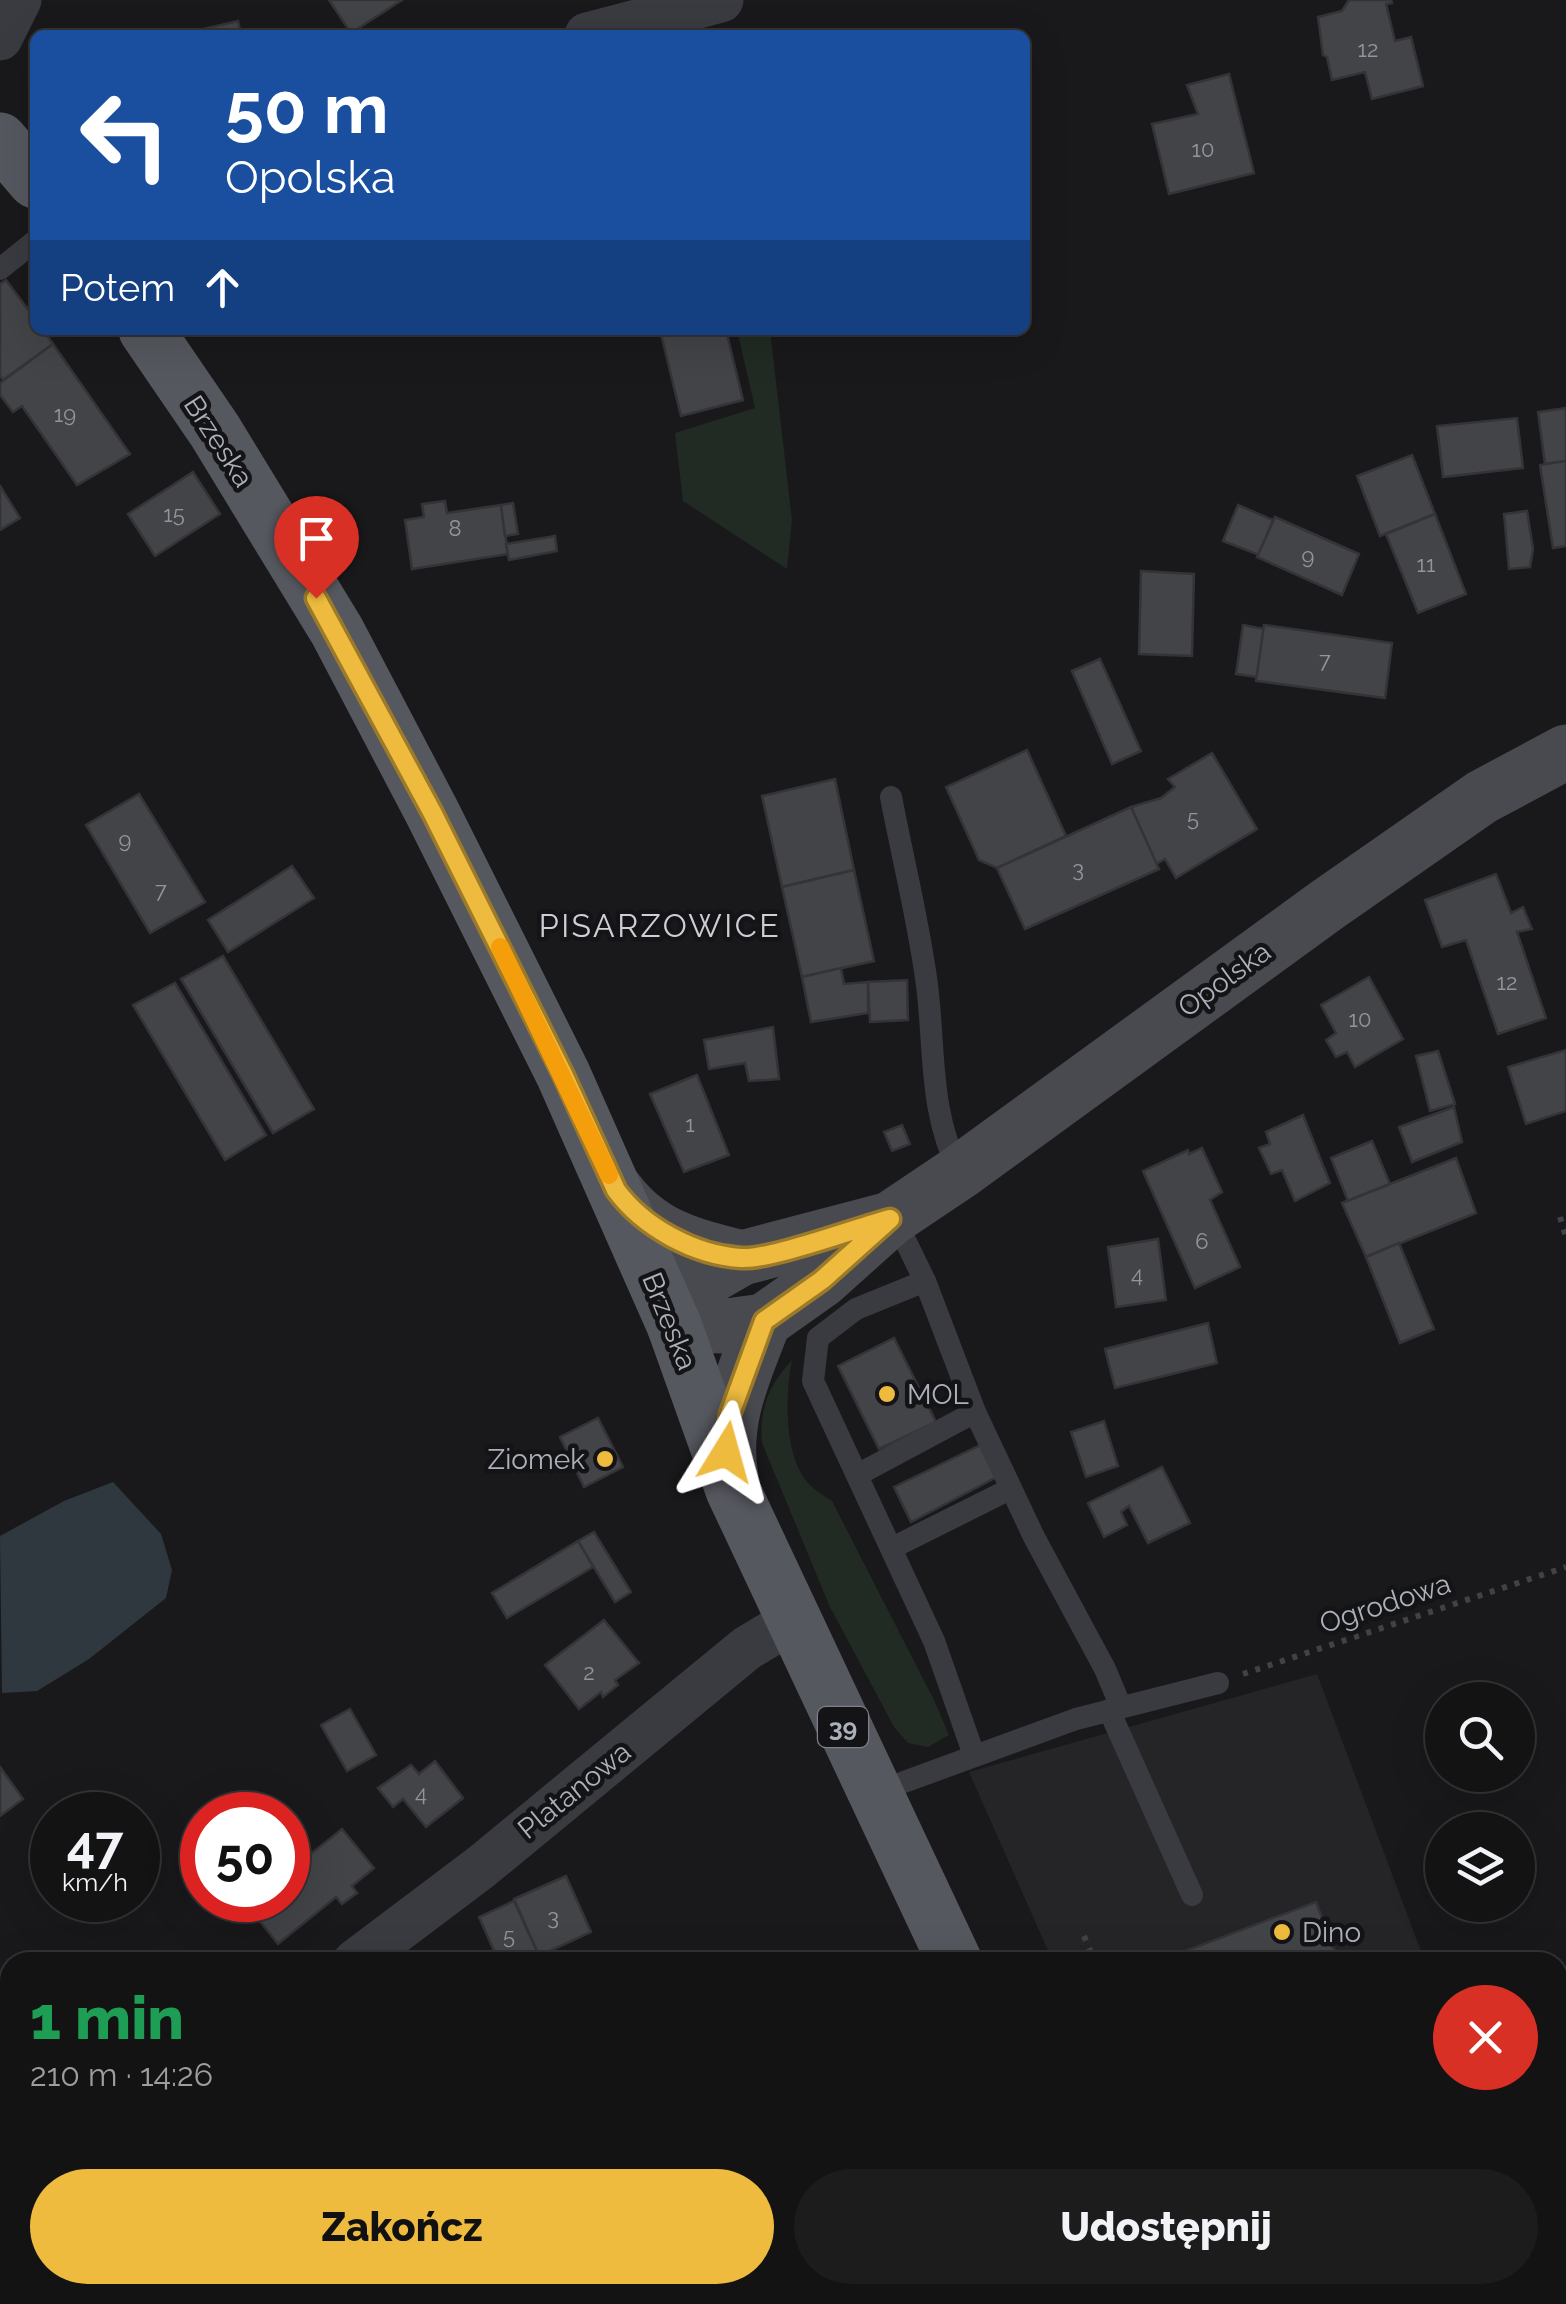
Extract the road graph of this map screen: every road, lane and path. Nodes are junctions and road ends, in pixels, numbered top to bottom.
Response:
1 (18, 0) edge
2 (721, 0) edge
3 (608, 20) edge
4 (0, 38) edge
5 (0, 140) edge
6 (30, 174) edge
7 (30, 245) edge
8 (0, 270) edge
9 (149, 335) edge
10 (1566, 752) edge
11 (891, 797) dead end
12 (960, 1172) junction
13 (616, 1190) junction
14 (1560, 1217) dead end
15 (890, 1219) junction
16 (1566, 1236) edge
17 (742, 1258) junction
18 (925, 1281) junction
19 (764, 1321) junction
20 (674, 1325) junction
21 (975, 1412) junction
22 (859, 1474) junction
23 (1010, 1489) junction
24 (734, 1490) junction
25 (892, 1548) junction
26 (1566, 1567) edge
27 (794, 1620) junction
28 (1218, 1683) joint
29 (1115, 1709) junction
30 (974, 1755) junction
31 (874, 1793) junction
32 (1192, 1894) dead end
33 (1084, 1936) dead end
34 (368, 1952) edge
35 (951, 1952) edge
36 (1091, 1952) edge

1 - 4 street
2 - 3 street
5 - 6 main road
7 - 8 lane
9 - 13 main road, Brzeska / 39
10 - 12 main road, Opolska
11 - 12 lane
12 - 15 main road, Opolska
13 - 17 main road, Opolska
13 - 20 main road, Brzeska / 39
14 - 16 path
15 - 17 main road, Opolska
15 - 18 lane
15 - 19 main road, Opolska
17 - 20 main road, Opolska
18 - 21 lane
18 - 22 lane
19 - 20 main road, Opolska
19 - 24 main road
20 - 24 main road, Brzeska / 39
21 - 22 lane
21 - 23 lane
22 - 25 lane
23 - 25 lane
23 - 29 lane
24 - 27 main road, Brzeska / 39
25 - 30 lane
26 - 28 path, Ogrodowa
27 - 31 main road, Brzeska / 39
27 - 34 street, Platanowa
28 - 29 lane
29 - 30 lane
29 - 32 lane
30 - 31 lane
31 - 35 main road, Brzeska / 39
33 - 36 path

